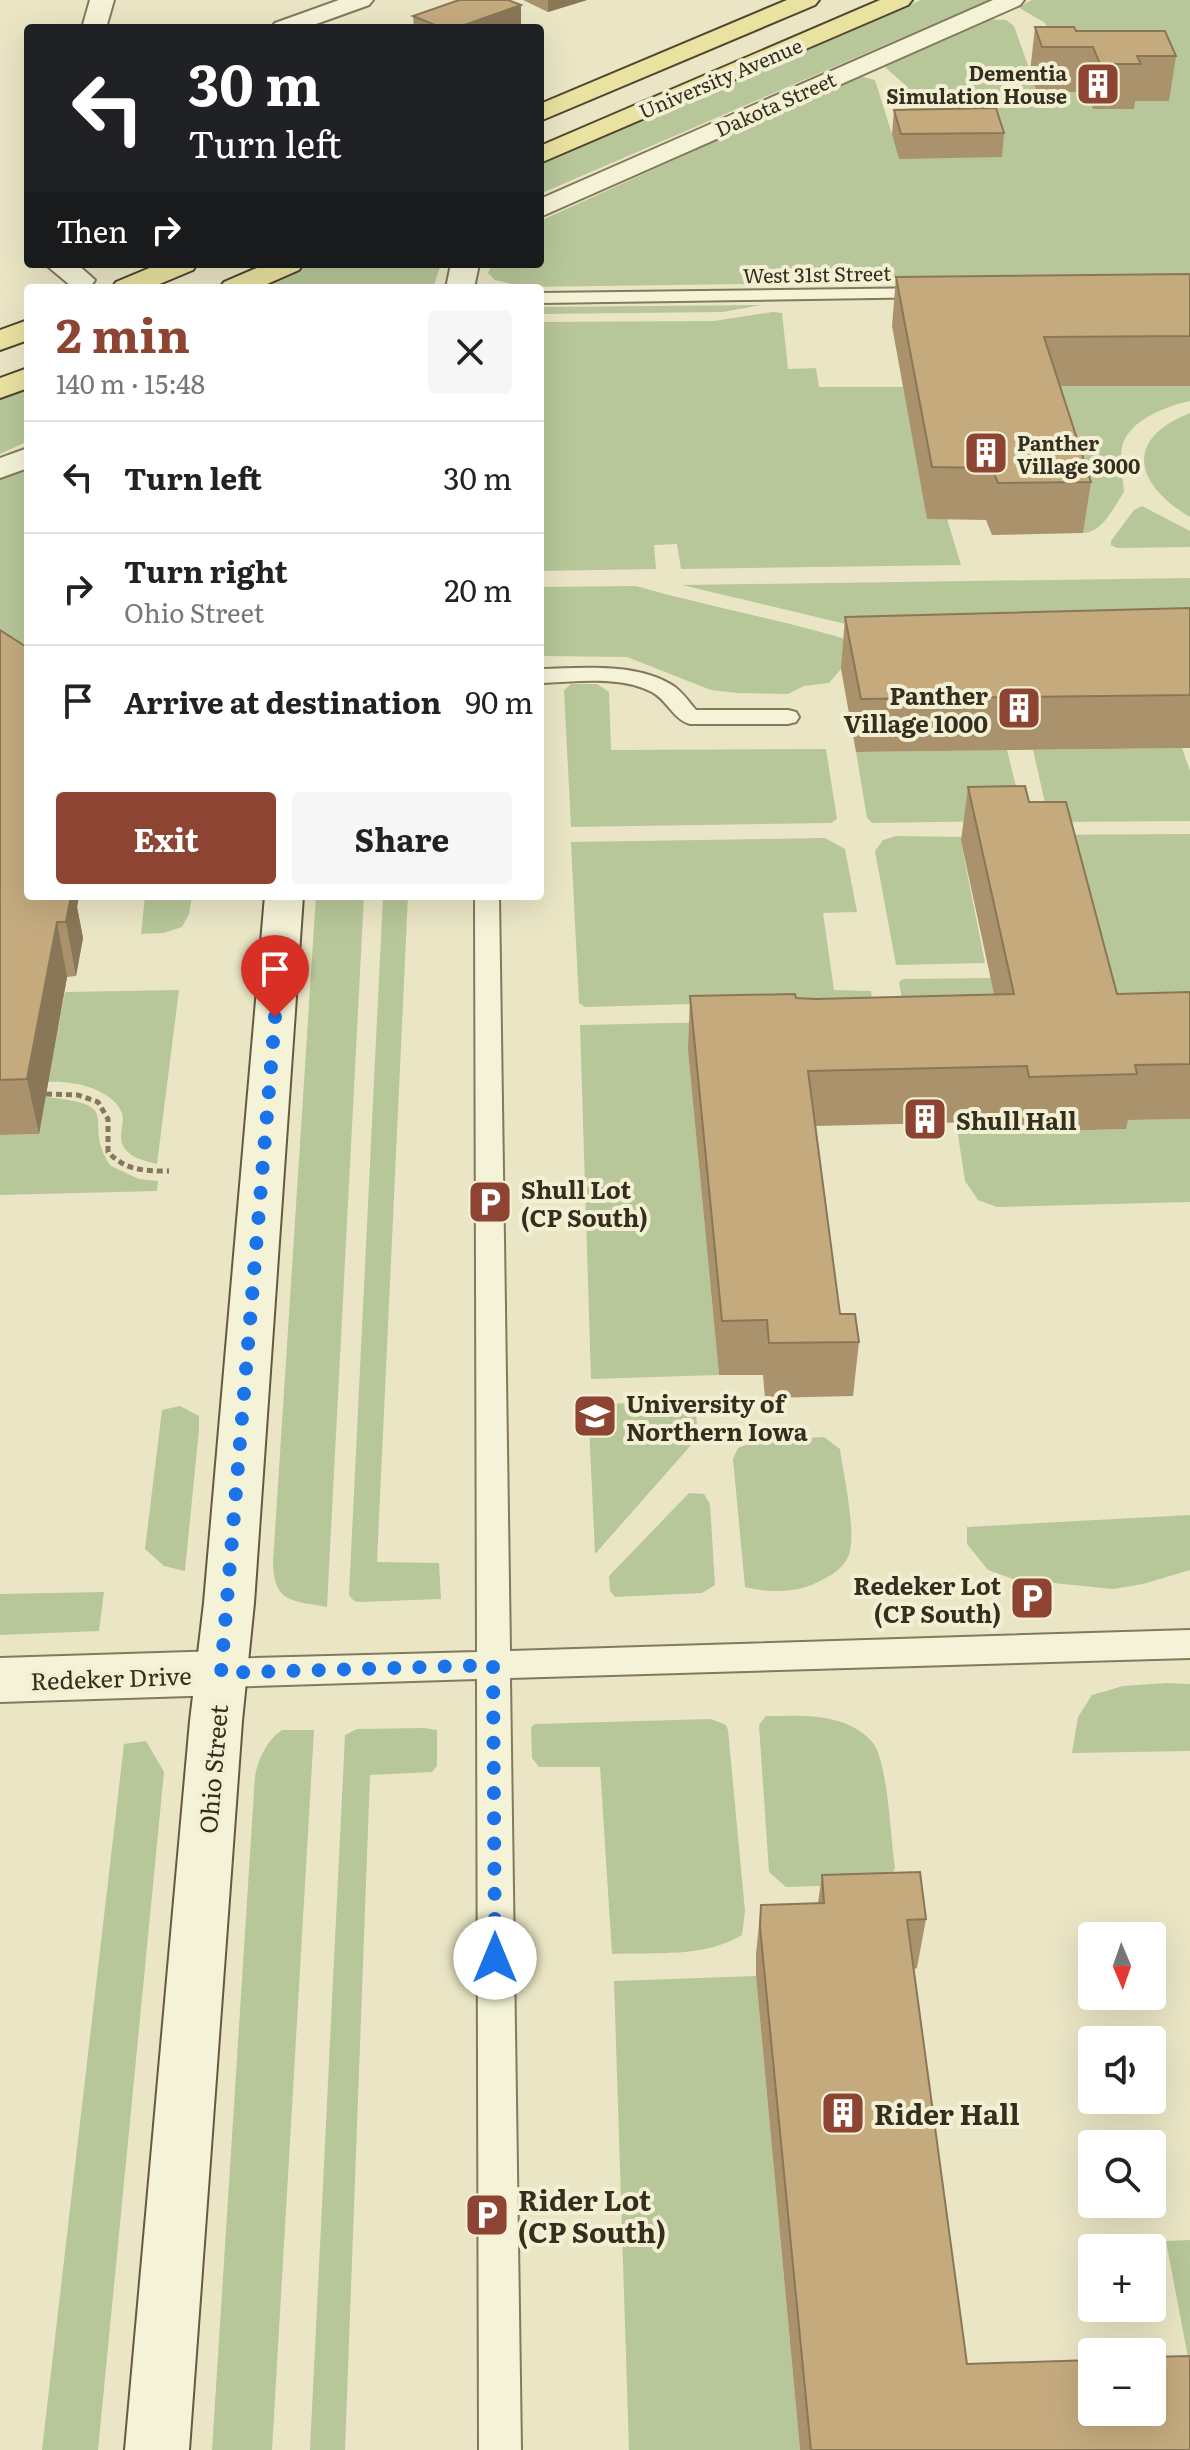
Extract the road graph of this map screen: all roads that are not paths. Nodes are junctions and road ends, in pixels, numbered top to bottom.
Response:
1 (102, 0) edge
2 (361, 0) edge
3 (807, 0) edge
4 (900, 0) edge
5 (1012, 0) edge
6 (95, 24) edge
7 (294, 24) edge
8 (544, 111) edge
9 (544, 153) edge
10 (544, 207) edge
11 (174, 268) edge
12 (280, 268) edge
13 (136, 284) edge
14 (243, 284) edge
15 (952, 293) edge
16 (544, 298) edge
17 (24, 331) edge
18 (0, 341) edge
19 (24, 379) edge
20 (0, 389) edge
21 (24, 459) edge
22 (0, 469) edge
23 (544, 676) edge
24 (788, 717) dead end
25 (284, 900) edge
26 (487, 900) edge
27 (1190, 1644) edge
28 (493, 1665) junction
29 (221, 1673) junction
30 (0, 1680) edge
31 (157, 2450) edge
32 (500, 2450) edge

1 - 6 street
2 - 7 street
3 - 8 main road, University Avenue
4 - 9 main road, University Avenue
5 - 10 street, Dakota Street
11 - 13 main road
12 - 14 main road
15 - 16 lane, West 31st Street
17 - 18 main road
19 - 20 main road
21 - 22 street
23 - 24 lane
25 - 29 street, Ohio Street
26 - 28 lane
27 - 28 lane
28 - 29 lane
28 - 32 lane
29 - 30 street, Redeker Drive
29 - 31 street, Ohio Street

